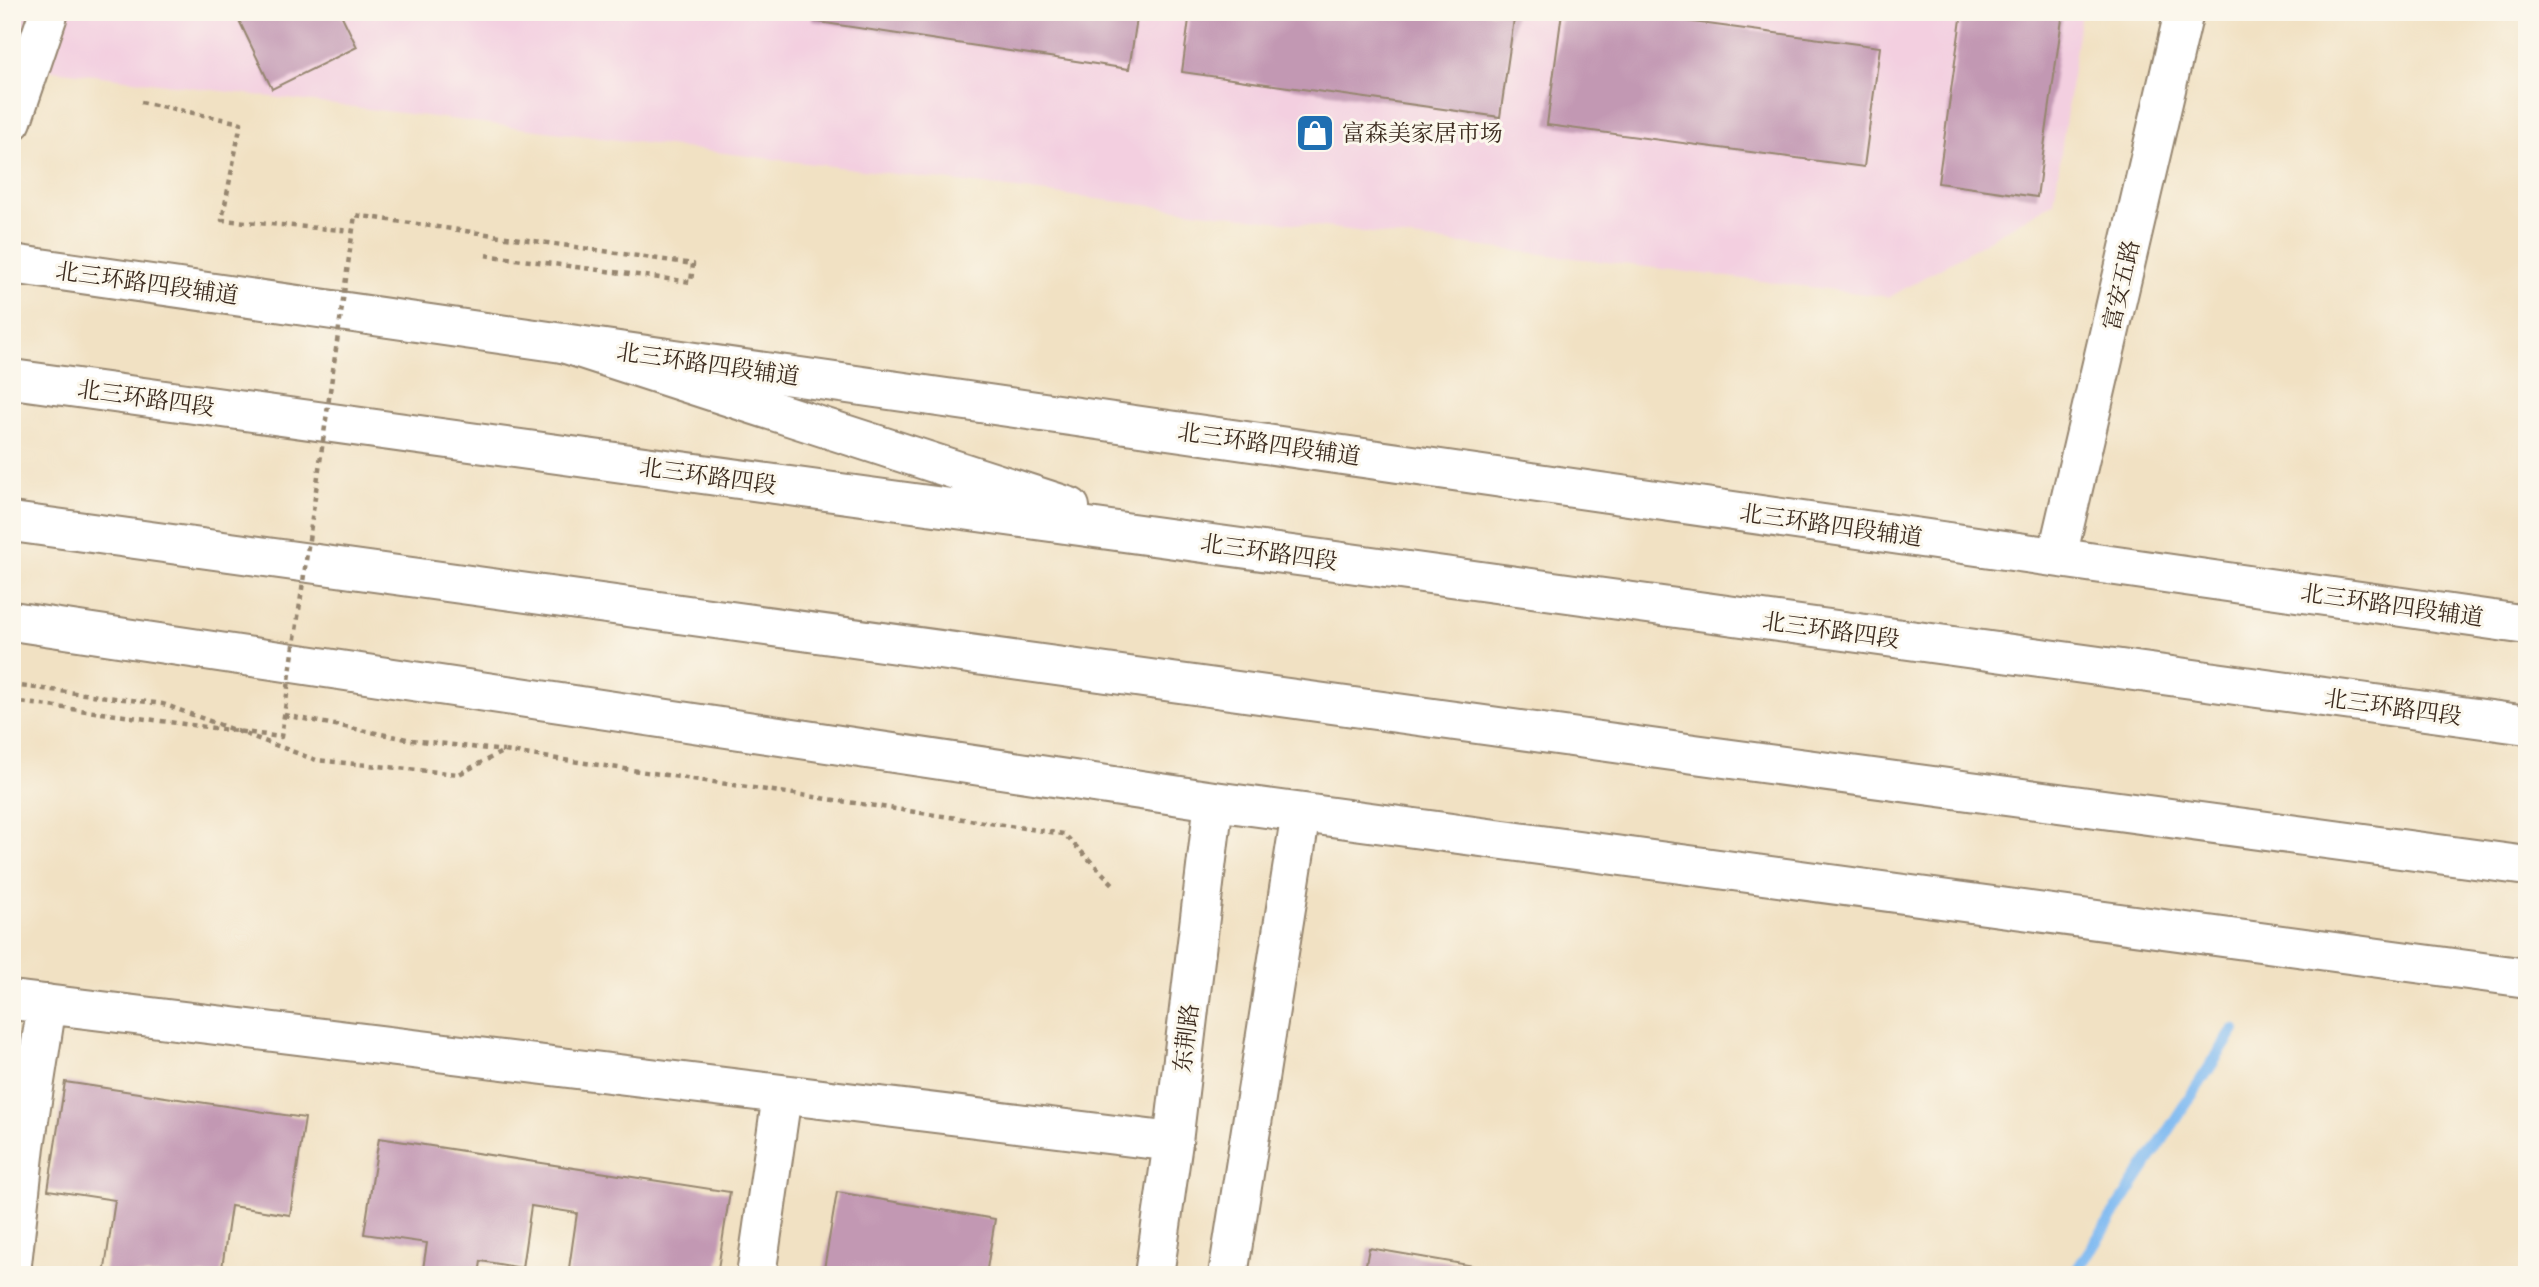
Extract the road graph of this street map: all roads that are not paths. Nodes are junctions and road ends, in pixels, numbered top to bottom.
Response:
1 (49, 12) edge
2 (2184, 12) edge
3 (12, 121) edge
4 (12, 264) edge
5 (563, 343) junction
6 (12, 379) edge
7 (12, 522) edge
8 (1165, 538) junction
9 (2057, 557) junction
10 (12, 621) edge
11 (2527, 625) edge
12 (2527, 725) edge
13 (1214, 801) junction
14 (1301, 813) junction
15 (2527, 866) edge
16 (2527, 978) edge
17 (29, 1002) edge
18 (782, 1095) junction
19 (1173, 1142) junction
20 (12, 1264) edge
21 (756, 1275) edge
22 (1154, 1275) edge
23 (1228, 1275) edge

1 - 3 main road
2 - 9 main road, 富安五路
4 - 5 main road, 北三环路四段辅道
5 - 8 main road
5 - 9 main road, 北三环路四段辅道
6 - 8 main road, 北三环路四段
7 - 15 main road
8 - 12 main road, 北三环路四段
9 - 11 main road, 北三环路四段辅道
10 - 13 main road
13 - 14 main road
13 - 19 main road, 东荆路
14 - 16 main road
14 - 23 main road
17 - 18 main road
17 - 20 main road
18 - 19 main road
18 - 21 main road
19 - 22 main road, 东荆路

